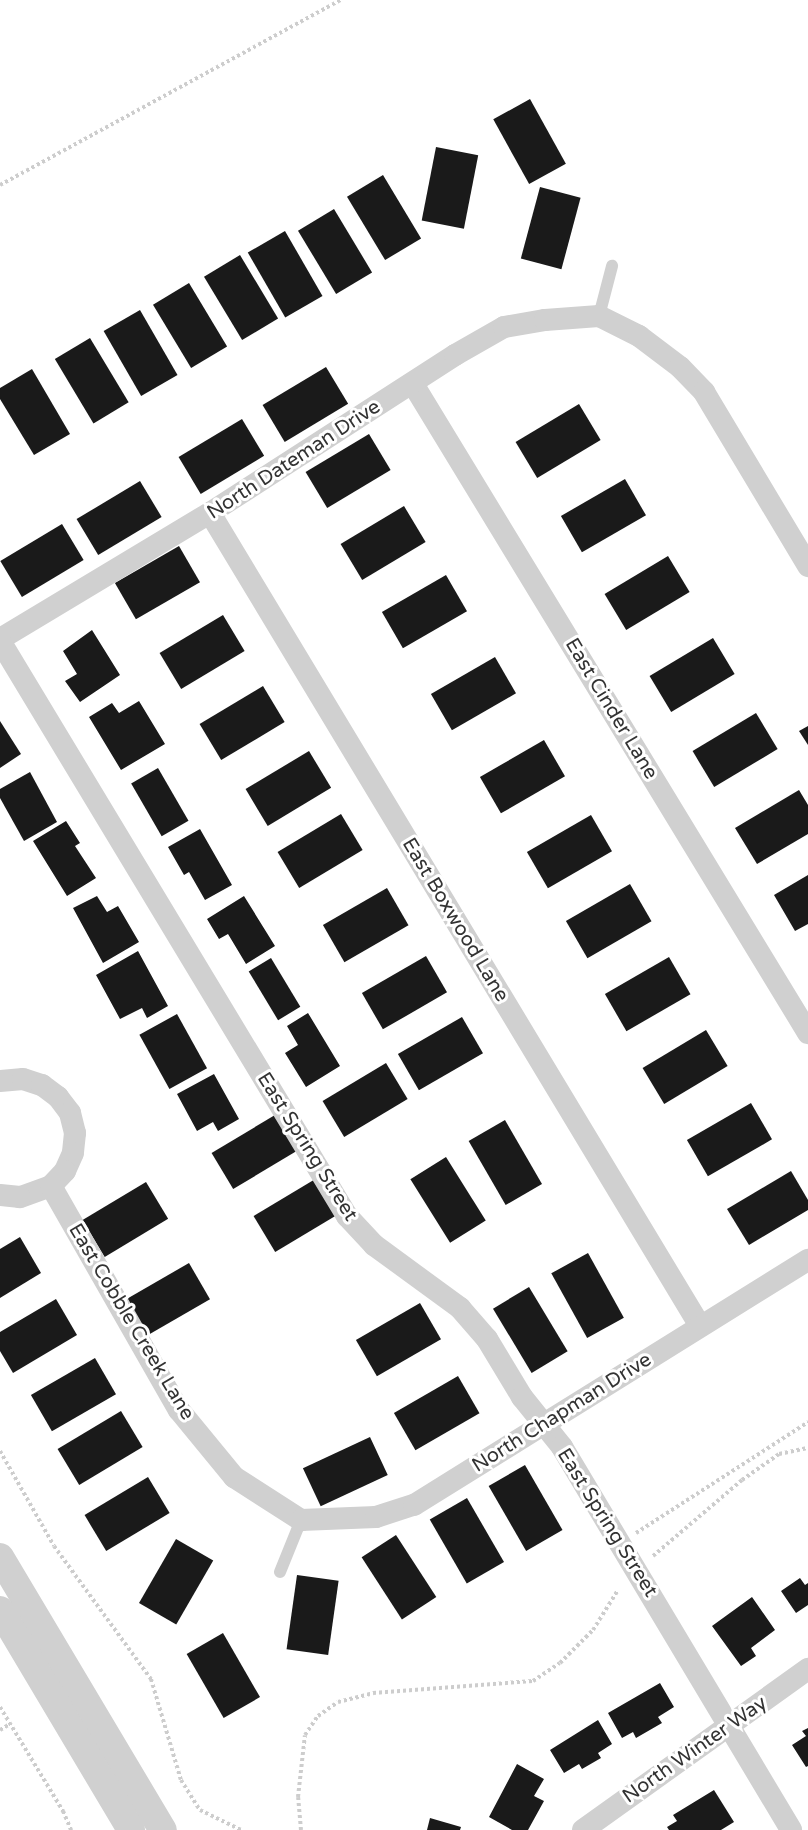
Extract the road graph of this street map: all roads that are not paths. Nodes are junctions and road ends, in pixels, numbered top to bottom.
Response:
1 (612, 266) dead end
2 (599, 316) junction
3 (413, 384) junction
4 (210, 513) junction
5 (808, 566) edge
6 (0, 640) edge
7 (808, 1033) edge
8 (0, 1081) edge
9 (51, 1186) junction
10 (0, 1195) edge
11 (808, 1260) edge
12 (700, 1326) junction
13 (543, 1426) junction
14 (301, 1520) junction
15 (0, 1557) edge
16 (280, 1572) dead end
17 (0, 1610) edge
18 (808, 1669) edge
19 (730, 1726) junction
20 (131, 1830) edge
21 (163, 1830) edge
22 (583, 1830) edge
23 (791, 1830) edge

1 - 2 lane
2 - 3 street, North Dateman Drive
2 - 5 street
3 - 4 street, North Dateman Drive
3 - 7 street, East Cinder Lane
4 - 6 street, North Dateman Drive
4 - 12 street, East Boxwood Lane
6 - 13 street, East Spring Street
8 - 9 street
9 - 10 street
9 - 14 street, East Cobble Creek Lane
11 - 12 street, North Chapman Drive
12 - 13 street, North Chapman Drive
13 - 14 street, North Chapman Drive
13 - 19 street, East Spring Street
14 - 16 lane
15 - 21 street
17 - 20 street
18 - 19 street, North Winter Way
19 - 22 street, North Winter Way
19 - 23 street, East Spring Street

